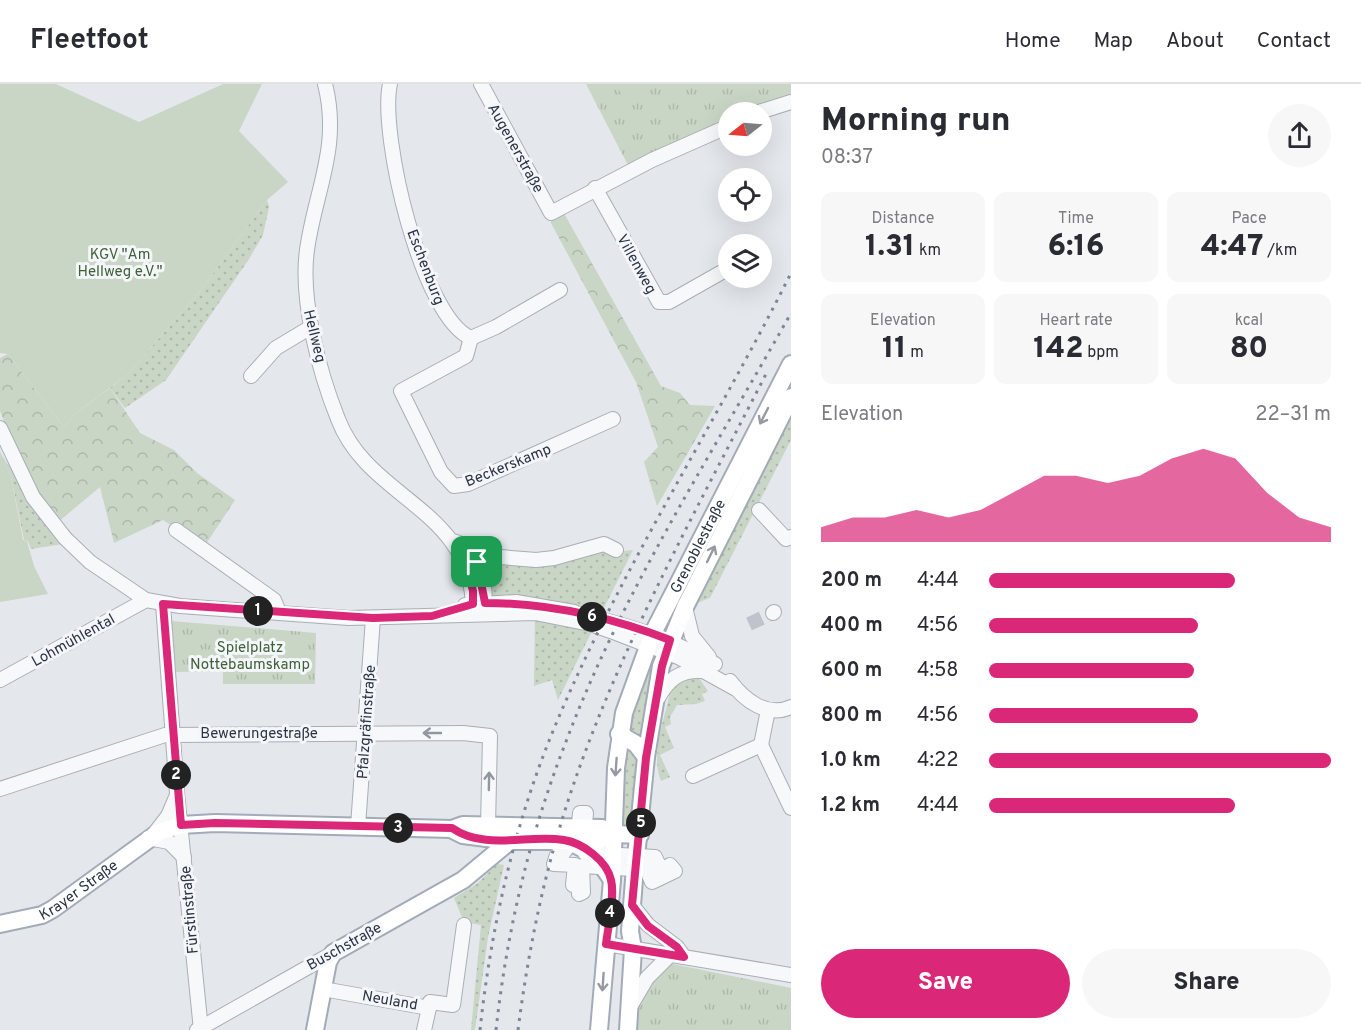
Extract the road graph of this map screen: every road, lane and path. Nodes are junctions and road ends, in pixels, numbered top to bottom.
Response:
1 (325, 84) edge
2 (390, 84) edge
3 (481, 84) edge
4 (791, 102) edge
5 (772, 108) edge
6 (718, 131) edge
7 (595, 189) junction
8 (718, 274) edge
9 (560, 290) dead end
10 (311, 327) junction
11 (471, 338) junction
12 (791, 364) edge
13 (251, 376) dead end
14 (791, 397) edge
15 (613, 419) dead end
16 (0, 428) edge
17 (759, 510) dead end
18 (176, 530) dead end
19 (789, 541) edge
20 (616, 550) dead end
21 (472, 565) junction
22 (146, 600) junction
23 (163, 604) junction
24 (685, 607) junction
25 (479, 608) junction
26 (279, 612) junction
27 (373, 618) junction
28 (650, 639) junction
29 (668, 646) junction
30 (710, 668) junction
31 (0, 680) edge
32 (655, 703) junction
33 (791, 707) edge
34 (768, 710) junction
35 (365, 732) junction
36 (173, 734) junction
37 (619, 734) junction
38 (761, 745) junction
39 (646, 758) junction
40 (695, 772) dead end
41 (0, 789) edge
42 (177, 793) junction
43 (614, 801) junction
44 (791, 807) edge
45 (181, 825) junction
46 (358, 826) junction
47 (493, 834) junction
48 (572, 834) junction
49 (614, 834) junction
50 (640, 835) junction
51 (151, 836) junction
52 (184, 857) junction
53 (485, 862) junction
54 (575, 865) joint
55 (612, 880) junction
56 (632, 905) junction
57 (0, 924) edge
58 (464, 925) dead end
59 (606, 944) junction
60 (628, 948) junction
61 (333, 953) junction
62 (669, 955) junction
63 (684, 957) junction
64 (791, 975) edge
65 (323, 989) junction
66 (630, 1007) junction
67 (429, 1008) junction
68 (199, 1029) edge
69 (315, 1030) edge
70 (424, 1030) edge
71 (599, 1030) edge
72 (623, 1030) edge
73 (628, 1030) edge

1 - 10 street, Hellweg
2 - 11 street, Eschenburg
3 - 7 street, Augenerstraße
4 - 5 street
6 - 7 street
7 - 8 street, Villenweg
9 - 11 street
10 - 13 street
10 - 21 street, Hellweg
11 - 15 street, Beckerskamp
12 -> 28 main road, Grenoblestraße
24 -> 14 main road, Grenoblestraße
16 - 22 street
17 - 19 street
18 - 26 street
20 - 21 street
21 - 25 street, Hellweg
22 - 23 street
22 - 31 street, Lohmühlental
23 - 26 street
23 - 36 street, Fürstinstraße
24 - 29 main road, Grenoblestraße
24 - 30 street
25 - 27 street
25 - 28 street
26 - 27 street
27 - 35 street, Pfalzgräfinstraße
28 - 29 street
28 - 37 main road, Grenoblestraße
29 - 30 street
29 - 32 main road, Grenoblestraße
30 - 32 street, Grenoblestraße
30 - 34 street
32 - 39 main road, Grenoblestraße
33 - 34 street
34 - 38 street
35 - 36 street, Bewerungestraße
35 - 46 street, Pfalzgräfinstraße
47 -> 35 street, Bewerungestraße
36 - 41 street, Bewerungestraße
36 - 42 street, Fürstinstraße
37 - 39 main road
37 -> 43 main road, Grenoblestraße
38 - 40 street
38 - 44 street
39 - 50 main road, Grenoblestraße
42 - 45 street, Fürstinstraße
42 - 51 street, Fürstinstraße
43 - 48 main road
43 - 49 main road, Grenoblestraße
45 - 46 main road, Krayer Straße
45 - 51 main road, Krayer Straße
45 - 52 street, Fürstinstraße
46 - 47 main road, Krayer Straße
47 - 48 main road, Krayer Straße
47 - 53 main road, Buschstraße
47 - 53 main road
48 - 49 main road, Krayer Straße
48 - 55 main road, Krayer Straße
49 - 50 main road, Krayer Straße
49 - 55 main road, Grenoblestraße
50 - 56 main road, Grenoblestraße
51 - 52 street
51 - 57 main road, Krayer Straße
52 - 68 street, Fürstinstraße
53 - 61 main road, Buschstraße
54 - 54 street
55 - 59 main road, Grenoblestraße
56 - 60 main road, Grenoblestraße
56 - 63 street
58 - 67 street, Neuland
59 - 60 street
59 -> 71 main road, Grenoblestraße
60 - 62 street
60 - 66 main road
60 - 72 main road
61 - 65 main road
61 - 68 street, Buschstraße
62 - 63 street
62 - 66 street
63 - 64 street
65 - 67 street, Neuland
65 - 69 main road
66 - 73 main road
67 - 70 street

